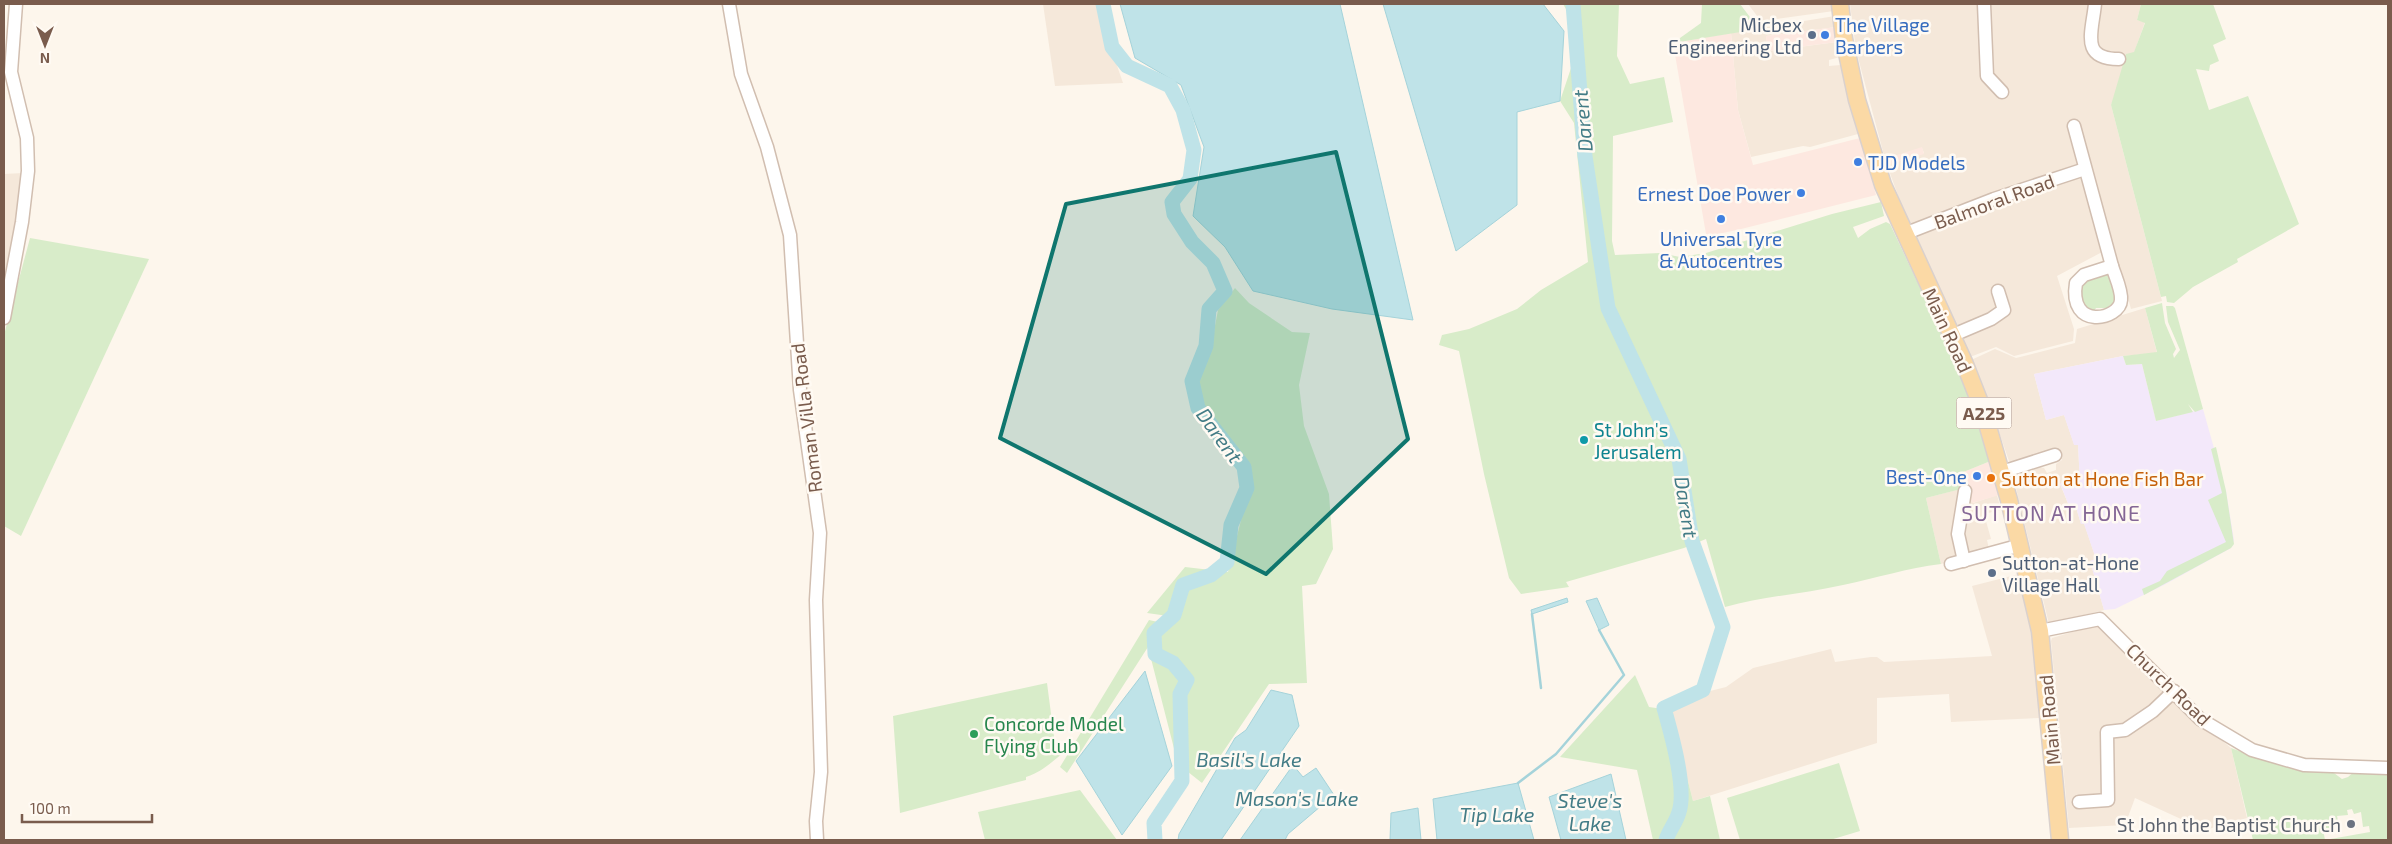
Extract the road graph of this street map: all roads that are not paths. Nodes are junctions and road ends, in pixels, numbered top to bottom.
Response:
1 (16, 4) edge
2 (730, 4) edge
3 (1840, 4) edge
4 (1984, 4) edge
5 (2095, 4) edge
6 (2119, 59) dead end
7 (2002, 92) dead end
8 (2074, 126) dead end
9 (2085, 169) junction
10 (1904, 234) junction
11 (2112, 266) junction
12 (1998, 291) dead end
13 (4, 318) edge
14 (1952, 336) junction
15 (2055, 455) dead end
16 (2002, 472) junction
17 (1965, 491) dead end
18 (2021, 545) junction
19 (2040, 631) junction
20 (2174, 692) junction
21 (2388, 768) edge
22 (2079, 802) dead end
23 (817, 840) edge
24 (2060, 840) edge

1 - 13 street
2 - 23 street, Roman Villa Road
3 - 10 main road, Main Road / A225
4 - 7 street
5 - 6 street
8 - 9 street
9 - 10 street, Balmoral Road
9 - 11 street
10 - 14 main road, Main Road / A225
11 - 11 street
12 - 14 street
14 - 16 main road, Main Road / A225
15 - 16 street
16 - 18 main road, Main Road / A225
17 - 18 street
18 - 19 main road, Main Road / A225
19 - 20 street, Church Road
19 - 24 main road, Main Road / A225
20 - 21 street, Church Road
20 - 22 street

